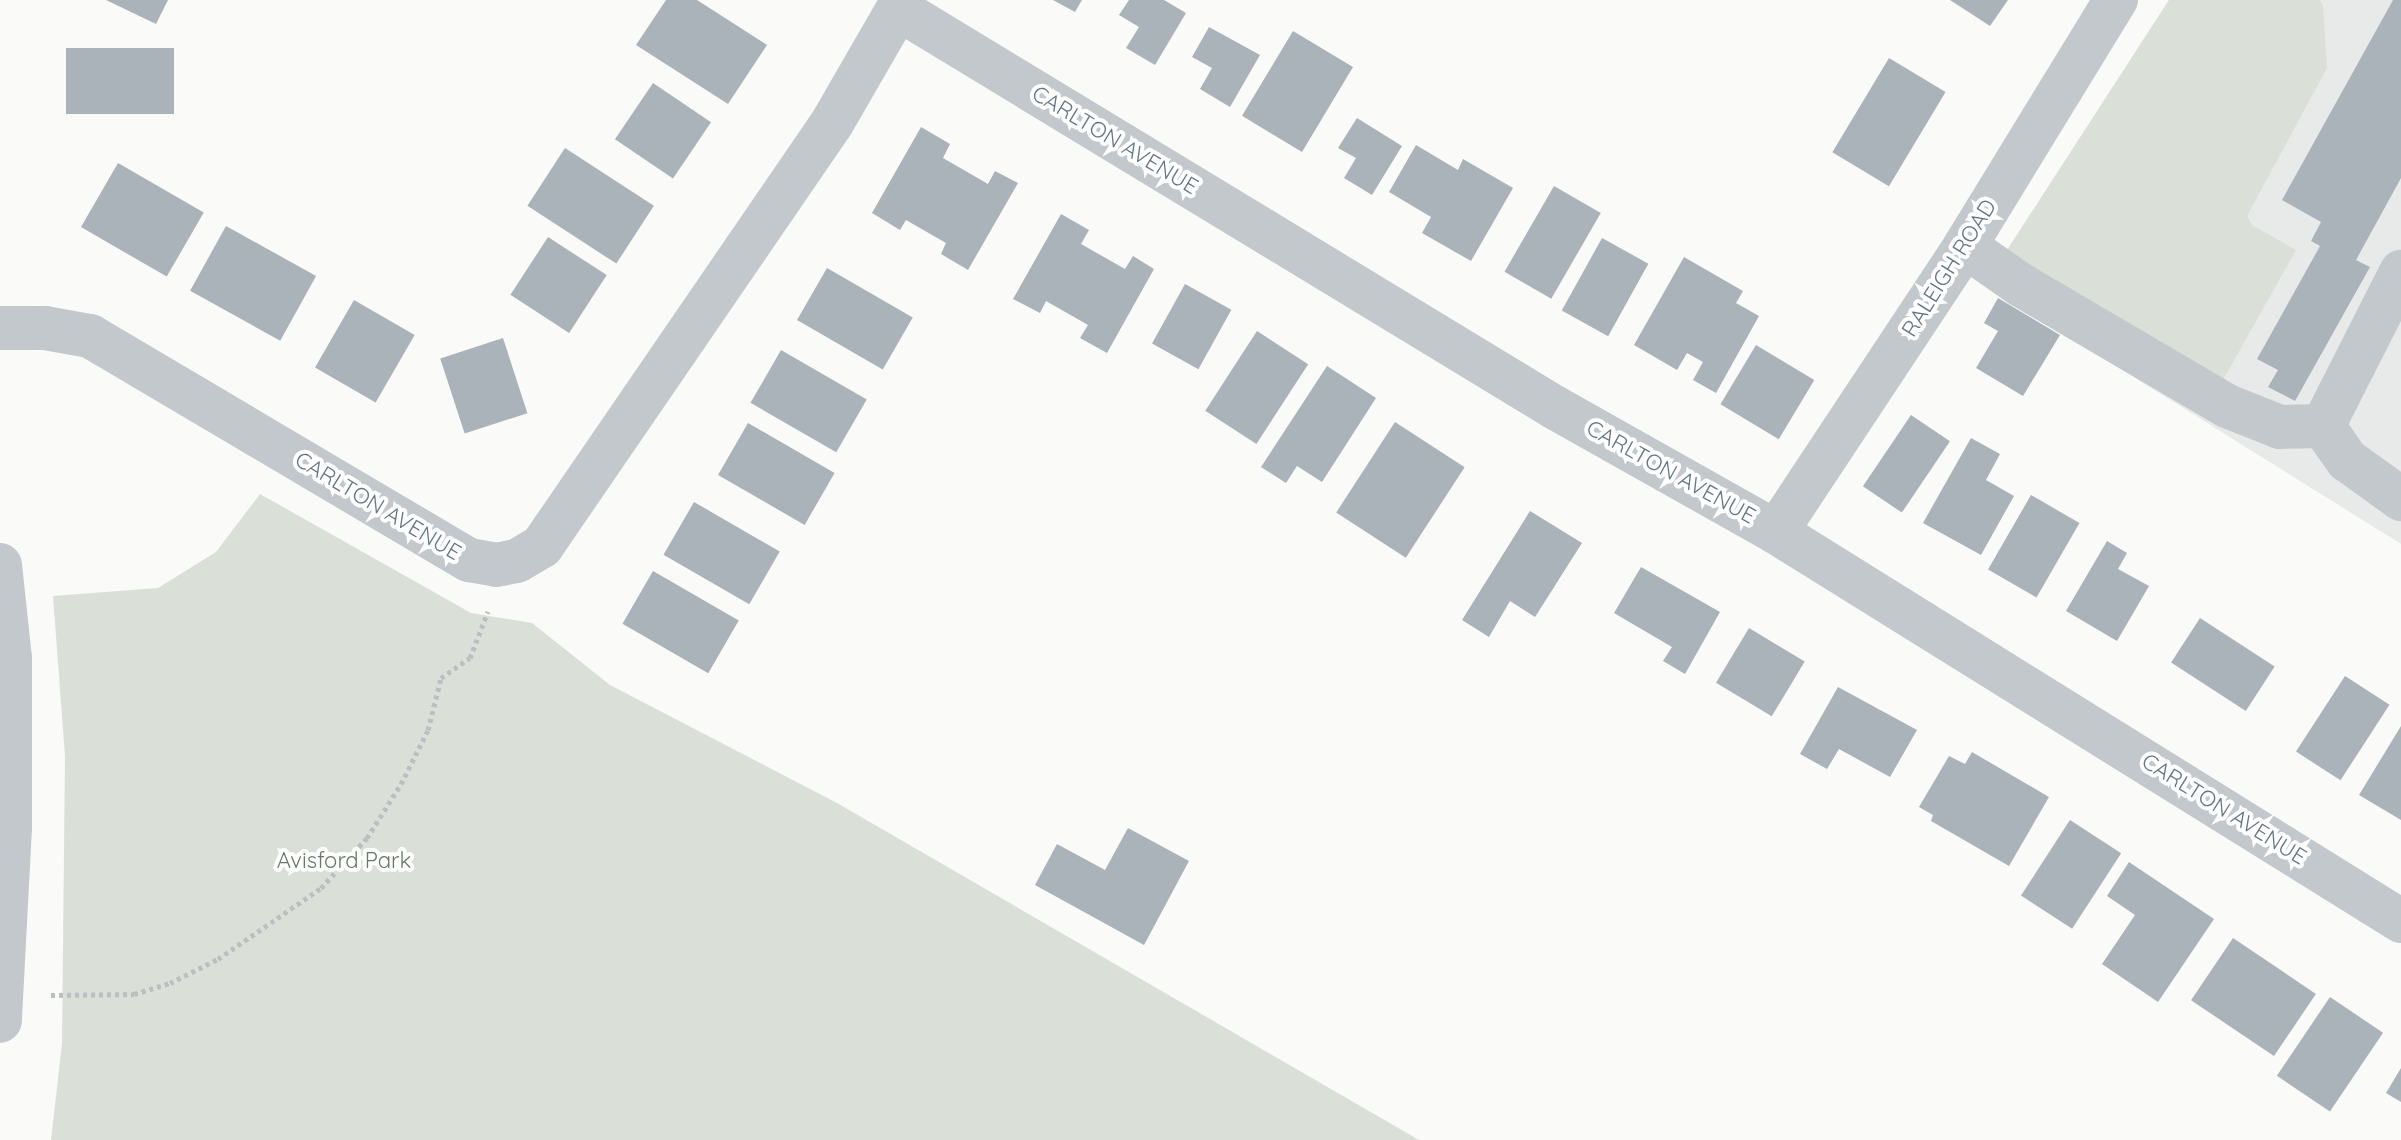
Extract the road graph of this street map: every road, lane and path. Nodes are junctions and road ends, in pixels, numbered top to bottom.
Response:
1 (2116, 0) edge
2 (902, 5) edge
3 (1965, 246) junction
4 (2401, 272) edge
5 (0, 328) edge
6 (2323, 426) junction
7 (2401, 499) edge
8 (1776, 532) junction
9 (506, 563) junction
10 (0, 565) edge
11 (2401, 921) edge
12 (50, 1005) dead end
13 (0, 1021) edge

1 - 3 street, RALEIGH ROAD
2 - 8 street, CARLTON AVENUE
2 - 9 street, CARLTON AVENUE
3 - 6 street
3 - 8 street, RALEIGH ROAD
4 - 6 street
5 - 9 street, CARLTON AVENUE
6 - 7 street
8 - 11 street, CARLTON AVENUE
9 - 12 path
10 - 13 street

